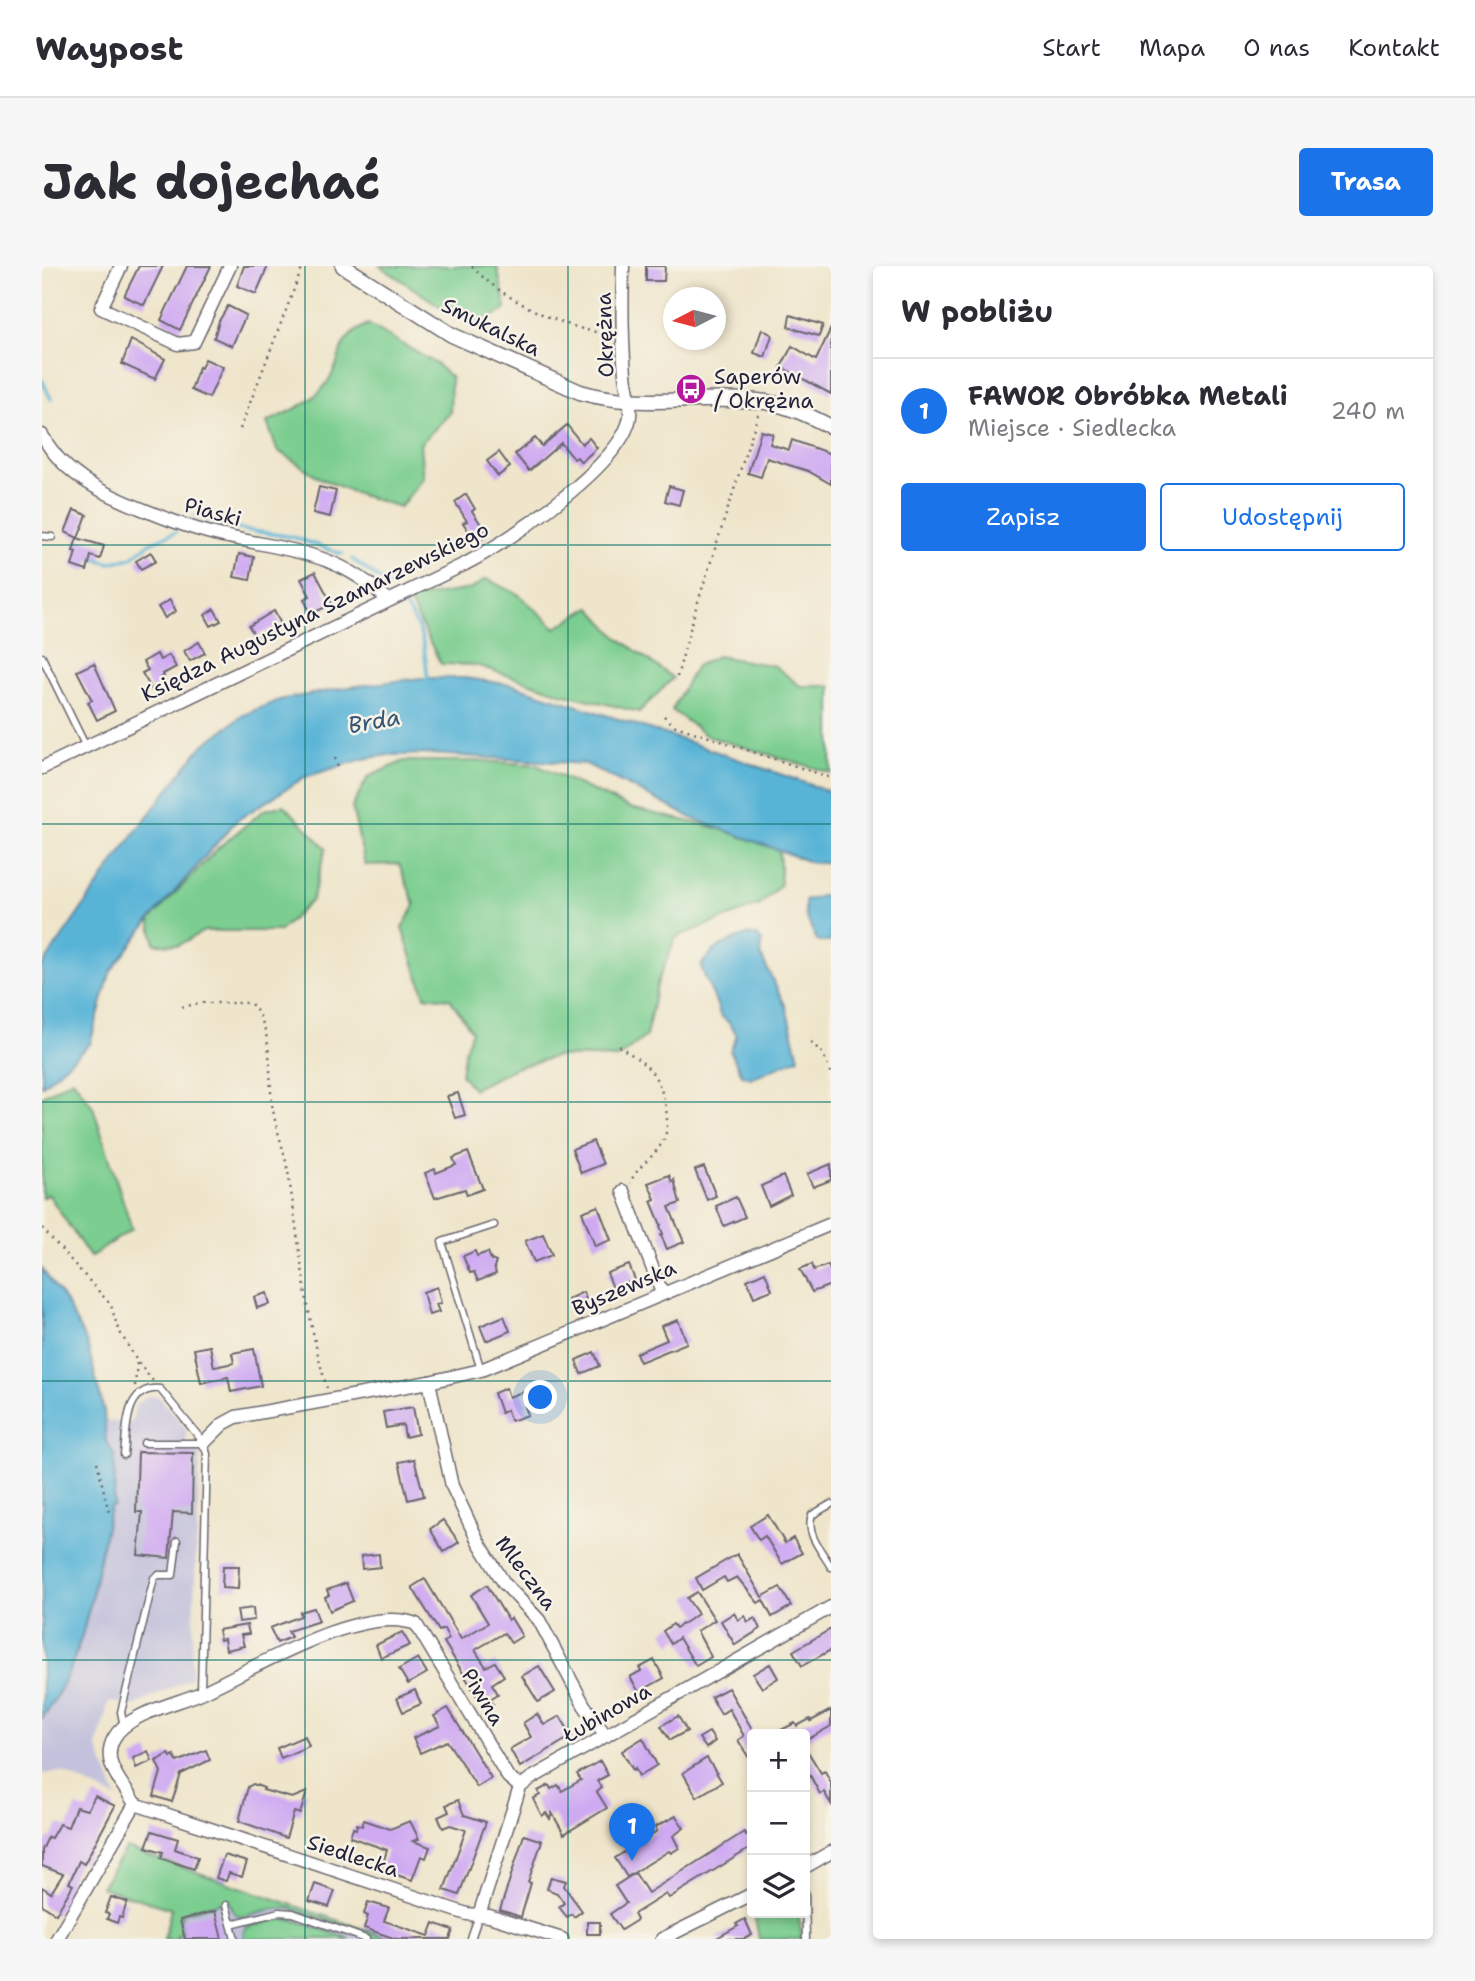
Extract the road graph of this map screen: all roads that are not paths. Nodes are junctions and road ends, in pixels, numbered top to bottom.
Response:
1 (121, 266) edge
2 (230, 266) edge
3 (343, 266) edge
4 (623, 266) edge
5 (630, 402) junction
6 (831, 427) edge
7 (42, 435) edge
8 (42, 536) edge
9 (52, 537) dead end
10 (388, 600) junction
11 (42, 657) edge
12 (86, 747) junction
13 (42, 768) edge
14 (624, 1194) road end
15 (831, 1224) edge
16 (494, 1225) dead end
17 (662, 1293) junction
18 (481, 1370) junction
19 (429, 1382) junction
20 (144, 1443) dead end
21 (204, 1443) junction
22 (124, 1455) dead end
23 (831, 1504) edge
24 (177, 1541) dead end
25 (831, 1567) edge
26 (831, 1607) edge
27 (201, 1693) junction
28 (124, 1727) junction
29 (606, 1736) junction
30 (520, 1787) junction
31 (135, 1804) junction
32 (831, 1852) edge
33 (810, 1864) edge
34 (747, 1896) edge
35 (226, 1905) dead end
36 (479, 1915) junction
37 (806, 1918) edge
38 (231, 1924) junction
39 (57, 1939) edge
40 (236, 1939) edge
41 (366, 1939) edge
42 (471, 1939) edge
43 (562, 1939) edge
44 (662, 1939) edge
45 (806, 1939) edge

1 - 2 street
3 - 5 street, Smukalska
4 - 5 street, Okrężna
5 - 6 street, Smukalska
5 - 10 street, Księdza Augustyna Szamarzewskiego
7 - 10 street, Piaski
8 - 9 lane
10 - 12 street, Księdza Augustyna Szamarzewskiego
11 - 12 lane
12 - 13 street, Księdza Augustyna Szamarzewskiego
14 - 17 street
15 - 17 street, Byszewska
16 - 18 lane
17 - 18 street, Byszewska
18 - 19 street, Byszewska
19 - 21 street, Byszewska
19 - 29 street, Mleczna
20 - 21 lane
21 - 22 lane
21 - 27 lane
23 - 25 lane
24 - 28 lane
26 - 29 street, Łubinowa
27 - 28 street
27 - 30 street, Piwna
28 - 31 street
29 - 30 street, Łubinowa
30 - 36 street
31 - 36 street, Siedlecka
31 - 39 street
32 - 33 street
34 - 44 street
35 - 38 lane
36 - 42 lane
36 - 43 street, Siedlecka
37 - 45 lane
38 - 40 lane
38 - 41 lane

